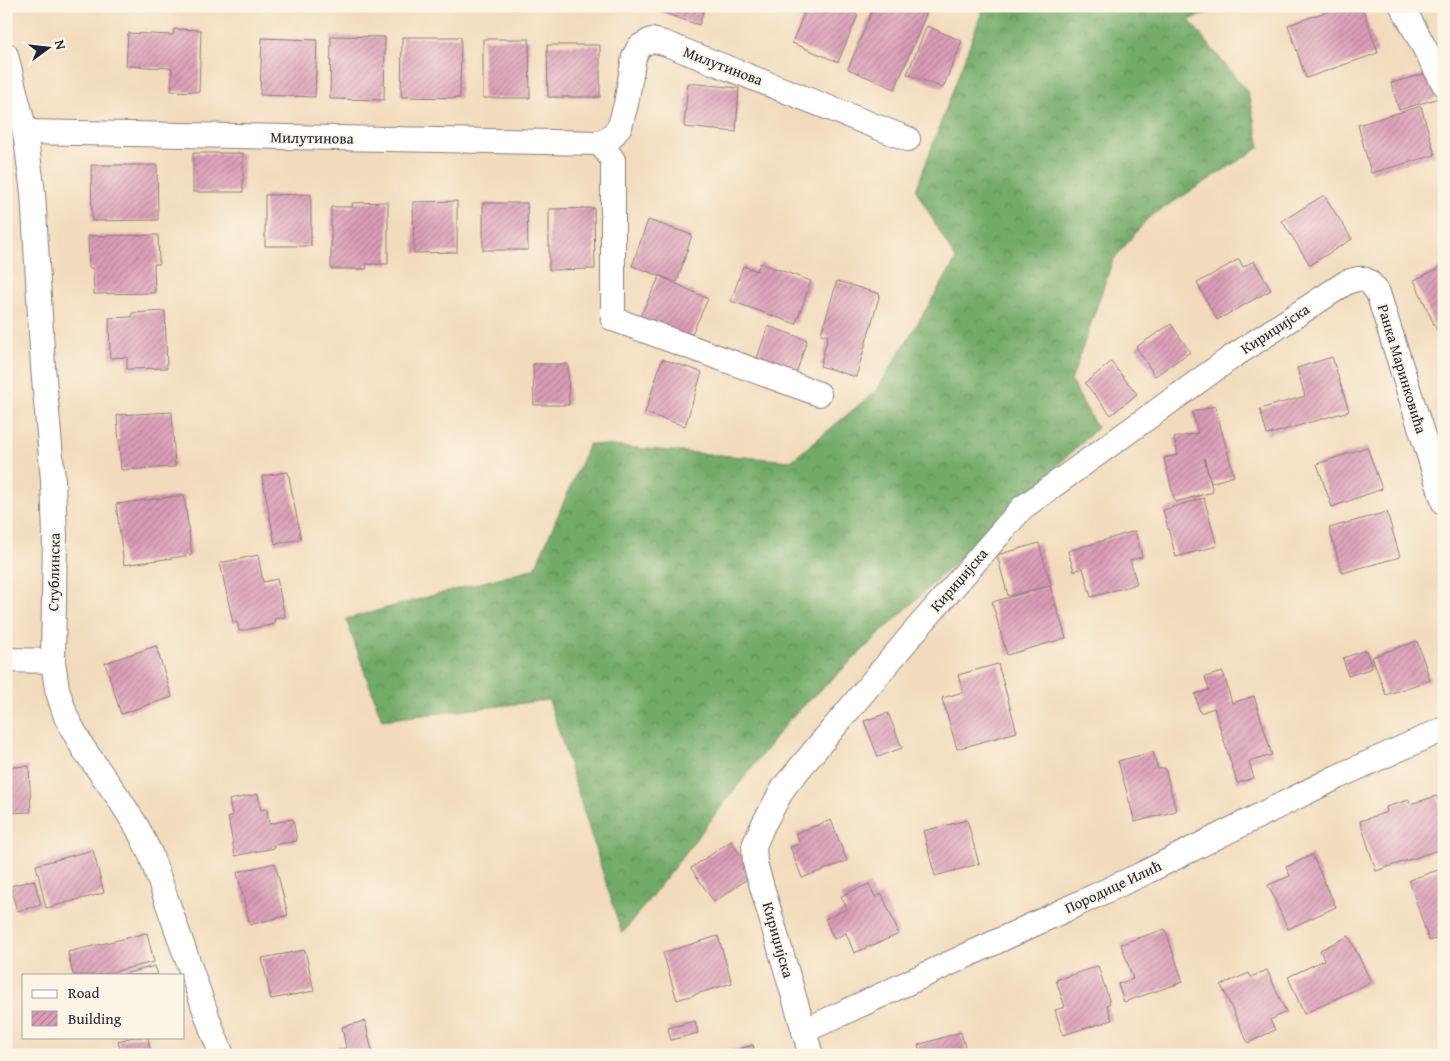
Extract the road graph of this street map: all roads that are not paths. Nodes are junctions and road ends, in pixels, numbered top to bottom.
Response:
1 (1402, 6) edge
2 (6, 56) edge
3 (1444, 84) edge
4 (17, 119) edge
5 (908, 139) dead end
6 (600, 143) junction
7 (1378, 293) joint
8 (819, 394) dead end
9 (1444, 503) edge
10 (6, 660) edge
11 (53, 661) junction
12 (1444, 729) edge
13 (804, 1031) junction
14 (222, 1055) edge
15 (811, 1055) edge

1 - 3 street
2 - 4 street, Стублинска
4 - 6 street, Милутинова
4 - 11 street, Стублинска
5 - 6 street, Милутинова
6 - 8 street
7 - 9 street, Ранка Маринковића
7 - 13 street, Кириџијска
10 - 11 street
11 - 14 street, Стублинска
12 - 13 street, Породице Илић
13 - 15 street

